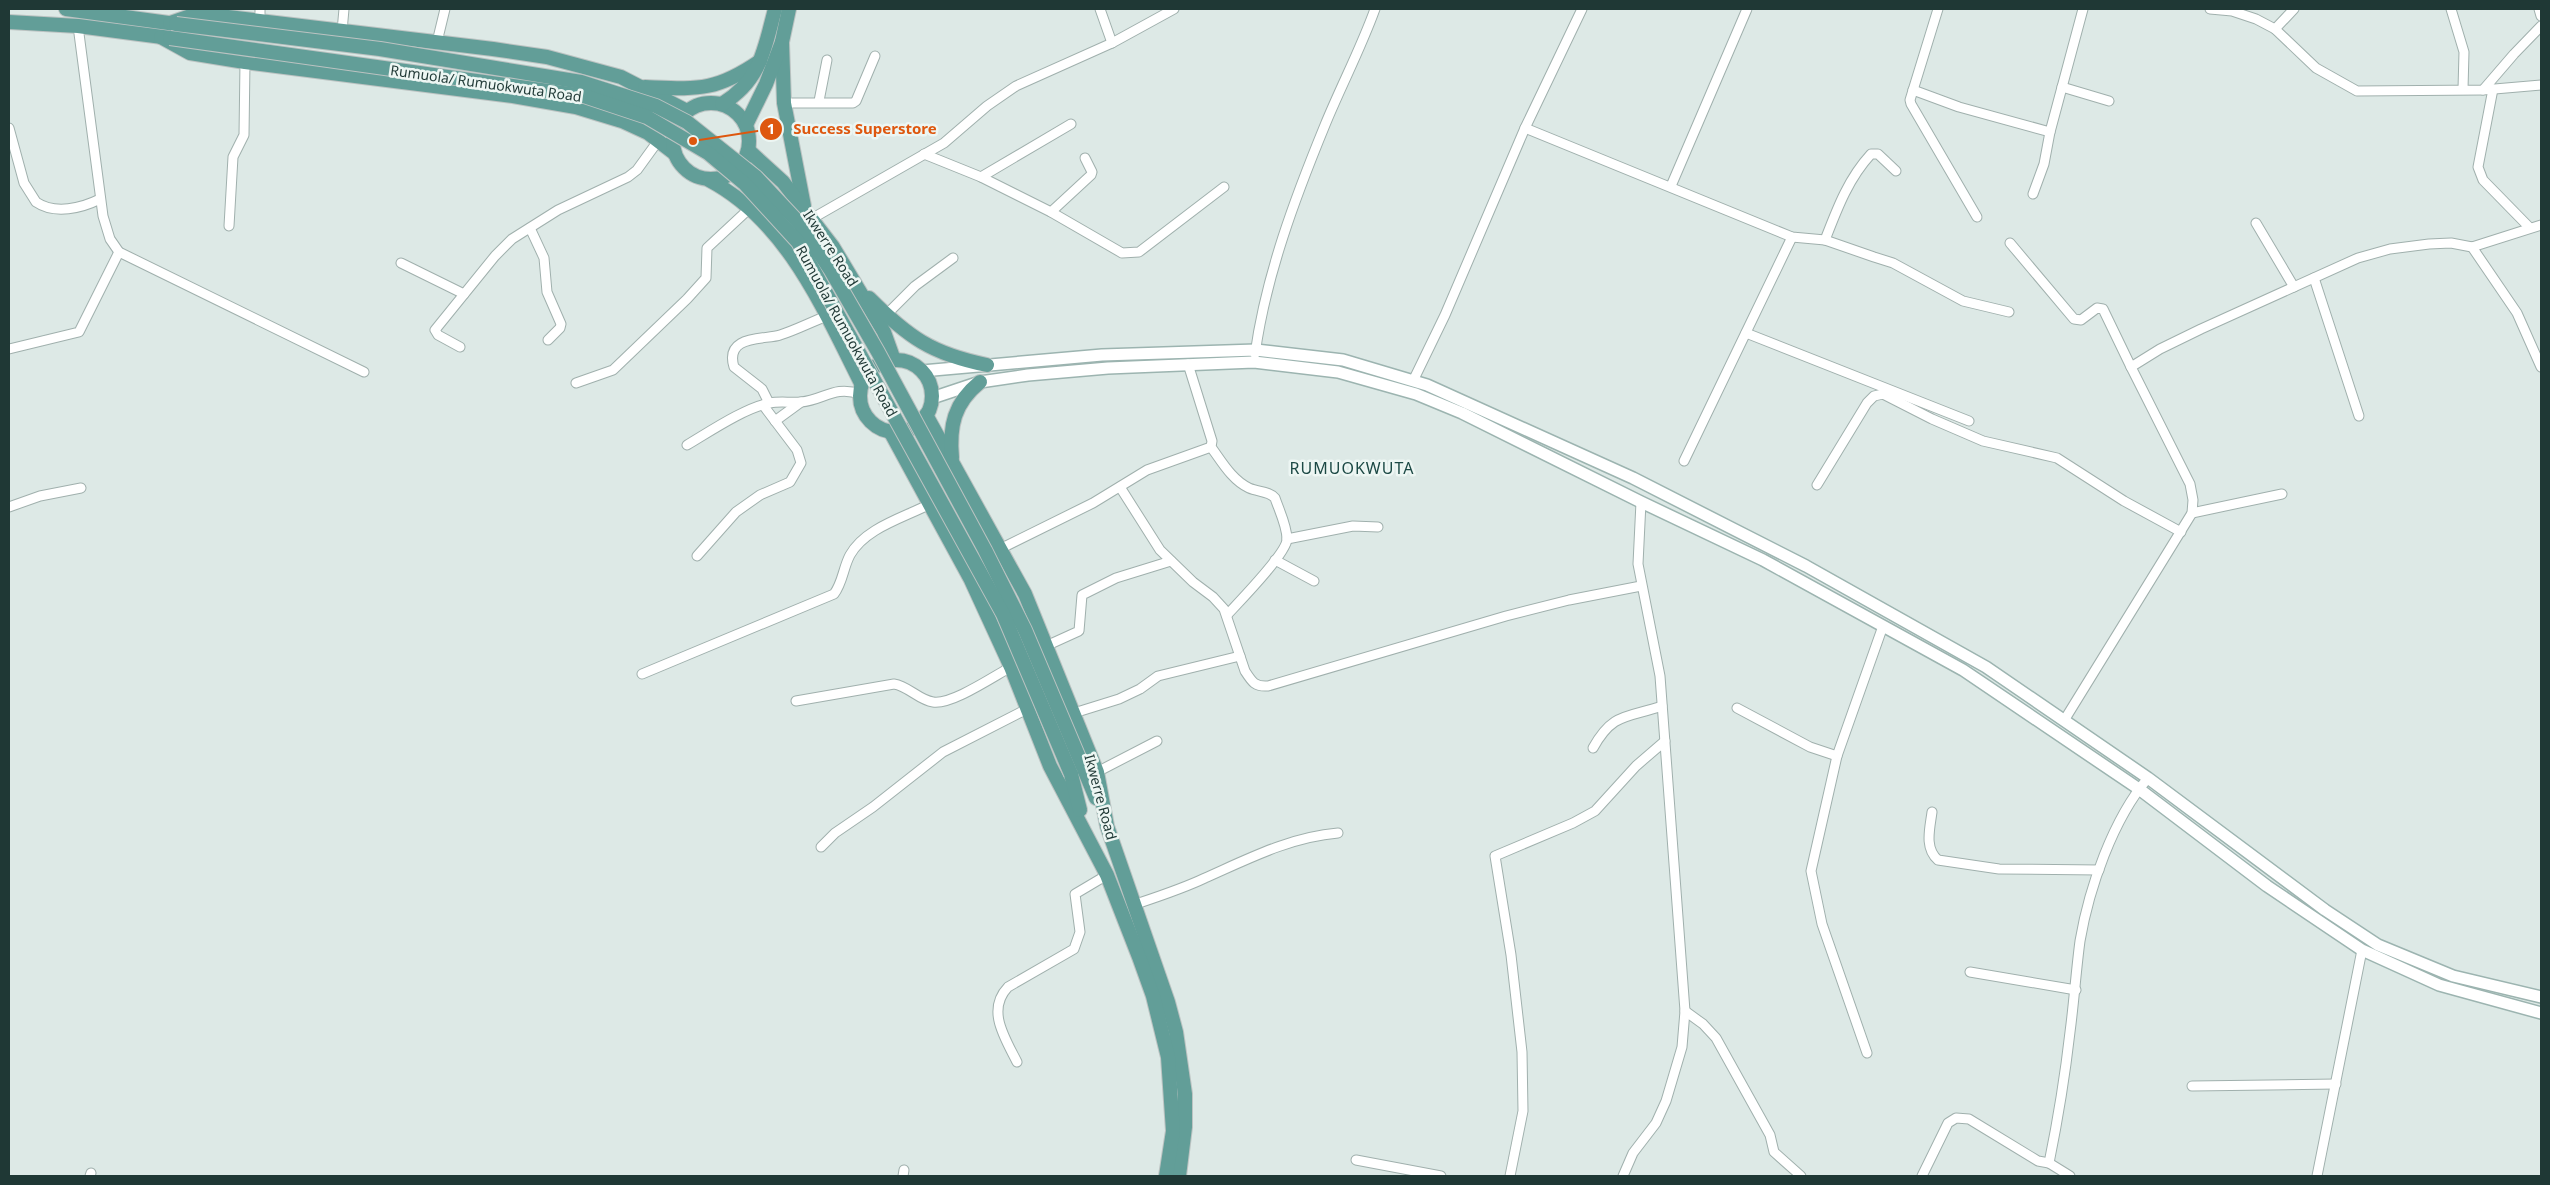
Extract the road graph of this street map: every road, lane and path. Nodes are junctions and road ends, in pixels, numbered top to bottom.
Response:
1 (75, 9) edge
2 (344, 9) edge
3 (445, 9) edge
4 (775, 9) edge
5 (789, 9) edge
6 (1100, 9) edge
7 (1174, 9) edge
8 (1375, 9) edge
9 (1582, 9) edge
10 (1747, 9) edge
11 (1938, 9) edge
12 (2083, 9) edge
13 (2210, 9) edge
14 (2294, 9) edge
15 (2451, 9) edge
16 (2539, 9) edge
17 (260, 15) edge
18 (2541, 16) edge
19 (9, 22) edge
20 (173, 24) junction
21 (78, 26) junction
22 (2541, 26) edge
23 (2275, 29) junction
24 (342, 31) junction
25 (166, 38) junction
26 (437, 42) junction
27 (782, 42) junction
28 (1112, 44) junction
29 (874, 56) dead end
30 (827, 60) dead end
31 (760, 61) junction
32 (245, 62) junction
33 (2541, 85) edge
34 (640, 86) junction
35 (2062, 87) junction
36 (2463, 89) junction
37 (2488, 89) junction
38 (1913, 90) junction
39 (819, 101) junction
40 (2109, 102) dead end
41 (784, 103) junction
42 (722, 104) junction
43 (687, 111) junction
44 (1071, 124) dead end
45 (746, 125) junction
46 (9, 128) edge
47 (1525, 128) junction
48 (2050, 132) junction
49 (658, 141) junction
50 (748, 151) junction
51 (674, 153) junction
52 (924, 154) junction
53 (1085, 158) dead end
54 (1896, 171) dead end
55 (981, 178) junction
56 (709, 180) junction
57 (1671, 186) junction
58 (1224, 187) dead end
59 (2033, 194) dead end
60 (100, 199) junction
61 (804, 206) junction
62 (750, 208) junction
63 (1051, 212) junction
64 (1977, 217) dead end
65 (813, 218) junction
66 (2256, 223) dead end
67 (2541, 225) edge
68 (229, 226) dead end
69 (2529, 227) junction
70 (530, 228) junction
71 (1792, 238) junction
72 (1825, 240) junction
73 (2010, 243) dead end
74 (2472, 247) junction
75 (119, 252) junction
76 (953, 258) dead end
77 (400, 263) dead end
78 (2314, 278) junction
79 (854, 284) junction
80 (2294, 287) junction
81 (464, 294) junction
82 (2009, 312) dead end
83 (886, 315) junction
84 (827, 316) junction
85 (1746, 332) junction
86 (548, 340) dead end
87 (2538, 345) edge
88 (460, 347) dead end
89 (9, 349) edge
90 (1256, 350) junction
91 (894, 360) junction
92 (1254, 362) junction
93 (1188, 364) junction
94 (987, 366) junction
95 (2131, 367) junction
96 (2541, 367) edge
97 (922, 371) junction
98 (364, 372) dead end
99 (1413, 381) junction
100 (980, 382) junction
101 (576, 383) dead end
102 (861, 388) junction
103 (932, 398) junction
104 (801, 402) junction
105 (766, 404) junction
106 (926, 415) junction
107 (2359, 416) dead end
108 (775, 421) junction
109 (1969, 421) dead end
110 (890, 431) junction
111 (687, 445) dead end
112 (1211, 447) junction
113 (1684, 461) dead end
114 (953, 466) junction
115 (1120, 486) junction
116 (1817, 486) dead end
117 (81, 488) dead end
118 (2282, 494) dead end
119 (1641, 502) junction
120 (930, 504) junction
121 (9, 507) edge
122 (2192, 513) junction
123 (1378, 527) dead end
124 (2181, 532) junction
125 (1287, 539) junction
126 (1000, 548) junction
127 (697, 556) dead end
128 (1276, 560) junction
129 (1171, 561) junction
130 (1314, 581) dead end
131 (1641, 586) junction
132 (1227, 615) junction
133 (1883, 626) junction
134 (1046, 646) junction
135 (1240, 656) junction
136 (1011, 667) junction
137 (642, 674) dead end
138 (796, 701) dead end
139 (1662, 706) junction
140 (1737, 708) dead end
141 (1027, 709) junction
142 (1074, 713) junction
143 (2065, 719) junction
144 (1665, 741) junction
145 (1157, 742) dead end
146 (1593, 748) dead end
147 (1837, 756) junction
148 (1077, 771) junction
149 (1097, 772) junction
150 (2148, 778) junction
151 (2139, 788) junction
152 (1932, 812) dead end
153 (1107, 826) junction
154 (1086, 832) junction
155 (1338, 833) dead end
156 (821, 847) dead end
157 (2099, 870) junction
158 (1107, 875) junction
159 (1133, 905) junction
160 (2362, 950) junction
161 (1970, 972) dead end
162 (2076, 990) junction
163 (2541, 997) edge
164 (1685, 1011) junction
165 (2541, 1013) edge
166 (1867, 1052) dead end
167 (1017, 1062) dead end
168 (2336, 1084) junction
169 (2192, 1086) dead end
170 (1356, 1160) dead end
171 (2049, 1163) junction
172 (1166, 1176) edge
173 (1179, 1176) edge
174 (1441, 1176) edge
175 (1510, 1176) edge
176 (1623, 1176) edge
177 (1801, 1176) edge
178 (1922, 1176) edge
179 (2070, 1176) edge
180 (2317, 1176) edge

1 - 20 main road, Rumuola/ Rumuokwuta Road
2 - 24 street
3 - 26 street
4 - 31 main road
5 - 27 main road
6 - 28 street
7 - 28 street
8 - 90 street
9 - 47 street
10 - 57 street
11 - 38 street
12 - 35 street
13 - 23 street
14 - 23 street
15 - 36 street
16 - 18 street
17 - 20 main road
17 - 24 main road
19 - 21 main road, Rumuola/ Rumuokwuta Road
20 - 148 main road, Rumuola/ Rumuokwuta Road, bridge
21 - 25 main road, Rumuola/ Rumuokwuta Road
21 - 60 street
22 - 37 street
23 - 36 street
24 - 26 main road
25 - 32 main road
25 - 148 main road, Rumuola/ Rumuokwuta Road, bridge
26 - 34 main road
27 - 41 main road
27 - 45 main road
28 - 52 street
29 - 39 street
30 - 39 street
31 - 34 main road
31 - 42 main road
32 - 49 main road
32 - 68 street
33 - 37 street
34 - 43 main road
35 - 40 street
35 - 48 street
36 - 37 street
37 - 69 street
38 - 48 street
38 - 64 street
39 - 41 street
41 - 61 main road
42 - 43 main road
42 - 45 main road
43 - 51 main road
44 - 55 street
45 - 50 main road
46 - 60 street
47 - 57 street
47 - 99 street
48 - 59 street
49 - 51 main road
49 - 70 street
50 - 56 main road
50 - 61 main road, Ikwerre Road
51 - 56 main road
52 - 55 street
52 - 65 street
53 - 63 street
54 - 72 street
55 - 63 street
56 - 62 main road
57 - 71 street
58 - 63 street
60 - 75 street
61 - 65 main road, Ikwerre Road
62 - 84 main road
62 - 101 street
65 - 79 main road, Ikwerre Road
66 - 80 street
67 - 69 street
69 - 74 street
70 - 81 street
70 - 86 street
71 - 72 street
71 - 85 street
72 - 82 street
73 - 95 street
74 - 78 street
74 - 87 street
75 - 89 street
75 - 98 street
76 - 83 street
77 - 81 street
78 - 80 street
78 - 107 street
79 - 83 main road
79 - 91 main road, Ikwerre Road
80 - 95 street
81 - 88 street
83 - 94 main road
84 - 102 main road
84 - 105 street
85 - 109 street
85 - 113 street
87 - 96 street
90 - 92 street
90 - 94 main road
90 - 99 main road
91 - 97 main road
91 - 102 main road
92 - 93 main road
92 - 119 main road
93 - 100 main road
93 - 112 street
94 - 97 main road
95 - 122 street
97 - 103 main road
99 - 143 main road
100 - 103 main road
100 - 114 main road
102 - 104 street
102 - 110 main road
103 - 106 main road
104 - 105 street
104 - 108 street
105 - 108 street
105 - 111 street
106 - 110 main road
106 - 114 main road, Ikwerre Road
108 - 127 street
110 - 120 main road, Ikwerre Road
112 - 115 street
112 - 125 street
114 - 126 main road, Ikwerre Road
115 - 126 street
115 - 129 street
116 - 124 street
117 - 121 street
118 - 122 street
119 - 131 street
119 - 133 main road
120 - 136 main road, Ikwerre Road
120 - 137 street
122 - 124 street
123 - 125 street
124 - 143 street
125 - 128 street
126 - 134 main road, Ikwerre Road
128 - 130 street
128 - 132 street
129 - 132 street
129 - 134 street
131 - 135 street
131 - 139 street
132 - 135 street
133 - 147 street
133 - 151 main road
134 - 142 main road, Ikwerre Road
135 - 142 street
136 - 138 street
136 - 141 main road, Ikwerre Road
139 - 144 street
139 - 146 street
140 - 147 street
141 - 154 main road, Ikwerre Road
141 - 156 street
142 - 149 main road, Ikwerre Road
143 - 150 main road
144 - 164 street
144 - 175 street
145 - 149 street
147 - 166 street
148 - 153 main road
148 - 154 main road
149 - 153 main road, Ikwerre Road
150 - 151 street
150 - 163 main road
151 - 157 street
151 - 160 main road
152 - 157 street
153 - 159 main road, Ikwerre Road
154 - 158 main road, Ikwerre Road
155 - 159 street
157 - 162 street
158 - 167 street
158 - 172 main road, Ikwerre Road
159 - 173 main road, Ikwerre Road
160 - 165 main road
160 - 168 street
161 - 162 street
162 - 171 street
164 - 176 street
164 - 177 street
168 - 169 street
168 - 180 street
170 - 174 street
171 - 178 street
171 - 179 street

